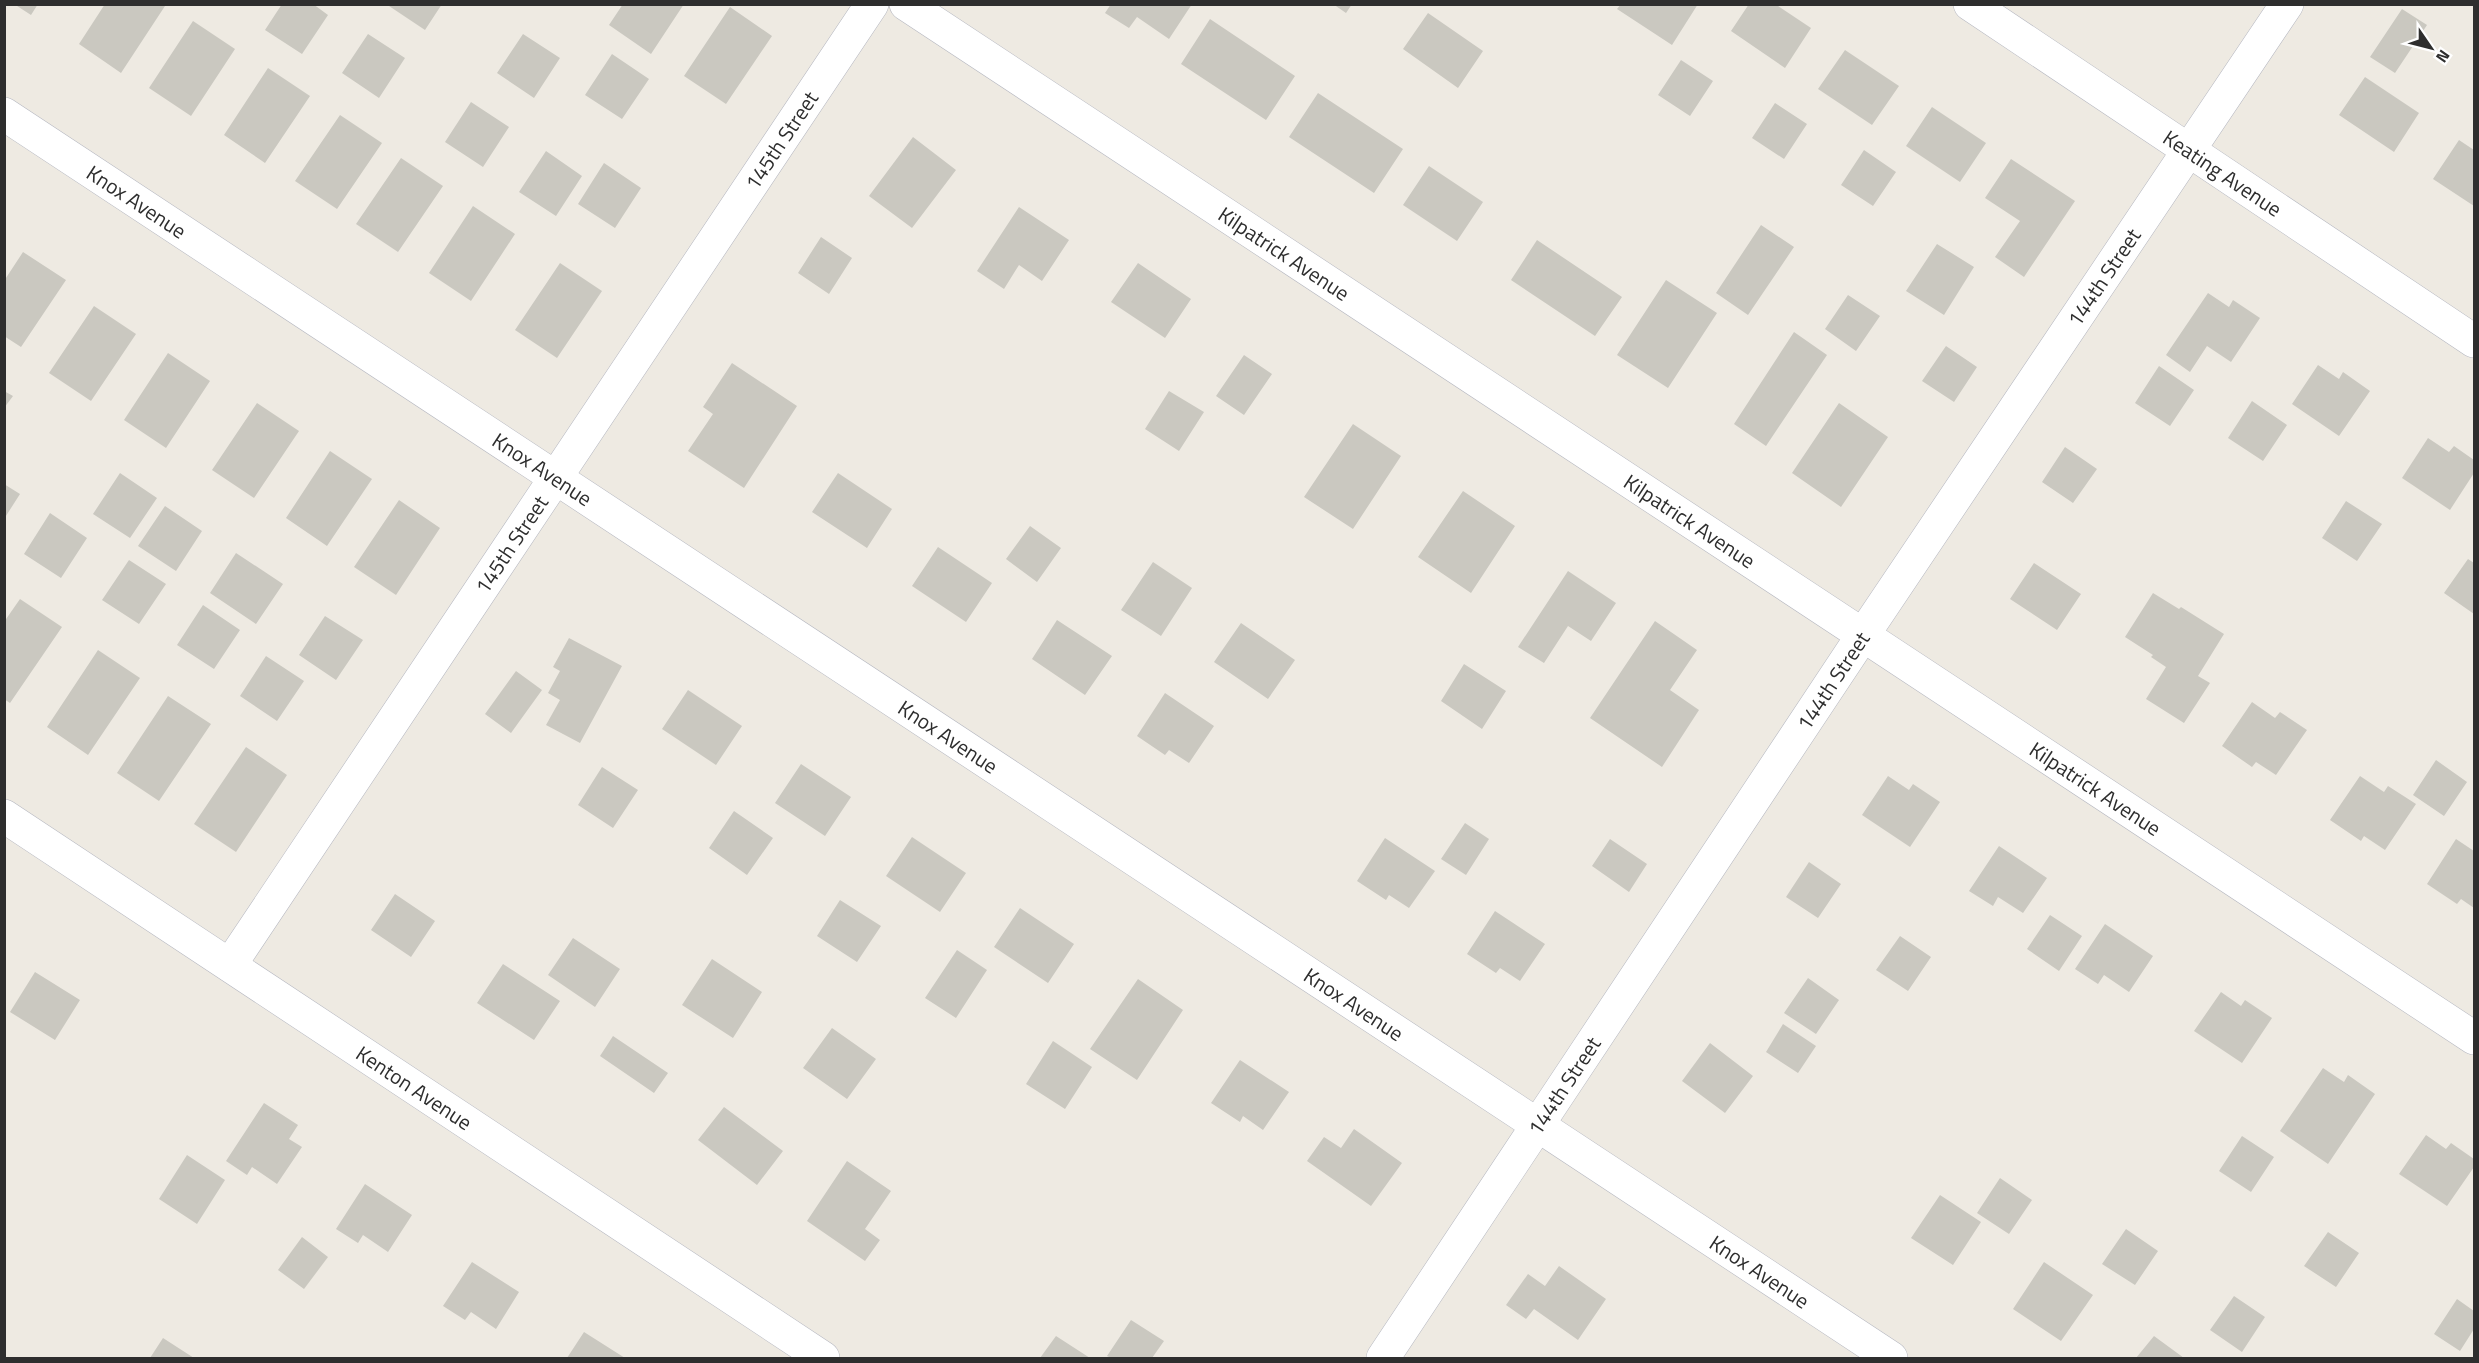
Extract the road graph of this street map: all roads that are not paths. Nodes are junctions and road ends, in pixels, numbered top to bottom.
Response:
1 (872, 4) edge
2 (906, 4) edge
3 (1970, 4) edge
4 (2287, 4) edge
5 (4, 114) edge
6 (2188, 151) junction
7 (2475, 342) edge
8 (556, 478) junction
9 (1863, 635) junction
10 (4, 816) edge
11 (230, 964) junction
12 (2475, 1038) edge
13 (1538, 1125) junction
14 (823, 1359) edge
15 (1383, 1359) edge
16 (1891, 1359) edge

1 - 8 street, 145th Street
2 - 9 street, Kilpatrick Avenue
3 - 6 street, Keating Avenue
4 - 6 street, 144th Street
5 - 8 street, Knox Avenue
6 - 7 street, Keating Avenue
6 - 9 street, 144th Street
8 - 11 street, 145th Street
8 - 13 street, Knox Avenue
9 - 12 street, Kilpatrick Avenue
9 - 13 street, 144th Street
10 - 11 street, Kenton Avenue
11 - 14 street, Kenton Avenue
13 - 15 street, 144th Street
13 - 16 street, Knox Avenue

